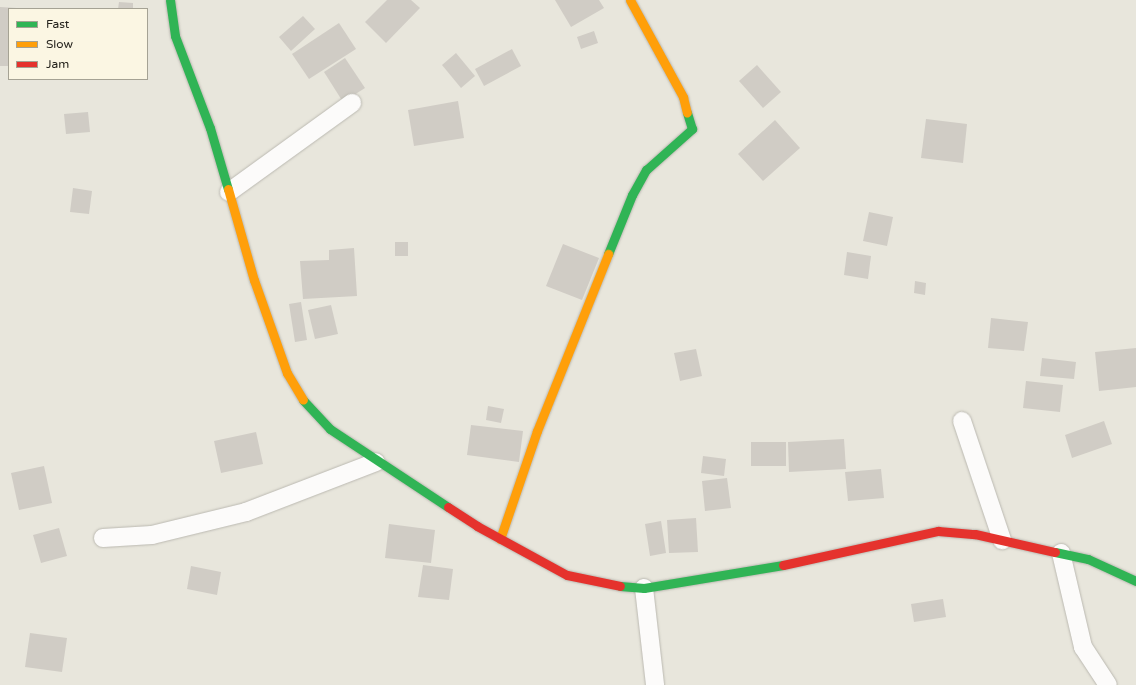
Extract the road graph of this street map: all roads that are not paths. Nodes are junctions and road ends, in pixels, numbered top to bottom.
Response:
1 (170, 0) edge
2 (630, 0) edge
3 (352, 103) dead end
4 (229, 192) junction
5 (962, 421) dead end
6 (376, 462) junction
7 (103, 538) dead end
8 (500, 539) junction
9 (1002, 540) junction
10 (1060, 553) junction
11 (1136, 581) edge
12 (644, 588) junction
13 (655, 685) edge
14 (1108, 685) edge

1 - 4 street
2 - 8 street
3 - 4 street
4 - 6 street
5 - 9 street
6 - 7 street
6 - 8 street
8 - 12 street
9 - 10 street
9 - 12 street
10 - 11 street
10 - 14 street
12 - 13 street

